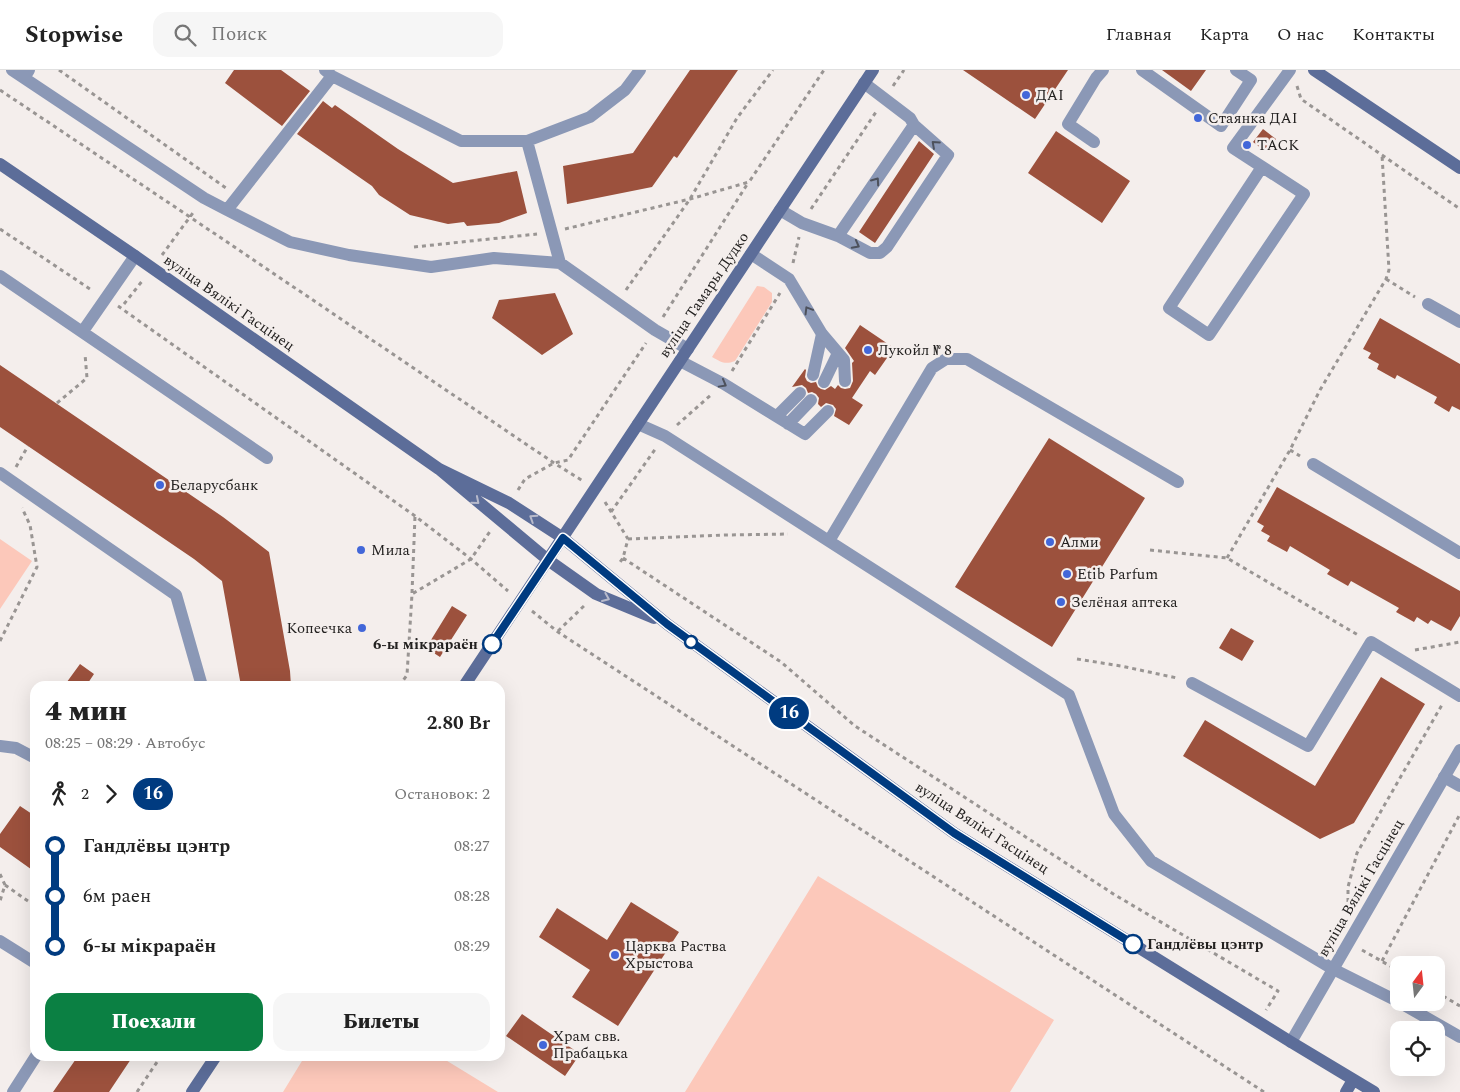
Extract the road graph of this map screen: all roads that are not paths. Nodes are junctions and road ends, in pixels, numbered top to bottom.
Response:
1 (12, 70) edge
2 (640, 70) edge
3 (873, 70) edge
4 (1102, 70) edge
5 (1142, 70) edge
6 (1236, 70) edge
7 (1314, 70) edge
8 (328, 73) edge
9 (1287, 73) edge
10 (26, 74) edge
11 (864, 83) junction
12 (914, 125) junction
13 (527, 141) junction
14 (1094, 142) dead end
15 (0, 164) edge
16 (1262, 167) junction
17 (1460, 168) edge
18 (228, 210) junction
19 (780, 210) junction
20 (838, 236) junction
21 (751, 254) junction
22 (135, 256) junction
23 (560, 263) junction
24 (0, 276) edge
25 (1428, 304) road end
26 (1460, 322) edge
27 (83, 331) junction
28 (822, 334) junction
29 (688, 349) junction
30 (838, 353) junction
31 (680, 362) junction
32 (845, 382) dead end
33 (828, 411) dead end
34 (777, 416) junction
35 (638, 424) junction
36 (788, 424) junction
37 (267, 458) dead end
38 (1313, 464) dead end
39 (438, 469) junction
40 (4, 476) edge
41 (1178, 482) dead end
42 (563, 538) junction
43 (829, 541) junction
44 (1460, 553) edge
45 (548, 560) junction
46 (667, 624) junction
47 (201, 681) edge
48 (467, 681) edge
49 (1192, 683) road end
50 (1455, 693) edge
51 (0, 746) edge
52 (1460, 750) edge
53 (30, 755) edge
54 (1444, 777) junction
55 (1460, 786) edge
56 (0, 941) edge
57 (30, 960) edge
58 (1333, 969) junction
59 (1390, 998) edge
60 (1415, 1011) edge
61 (1460, 1037) edge
62 (1290, 1042) junction
63 (33, 1061) edge
64 (213, 1061) edge
65 (1353, 1080) junction
66 (14, 1092) edge
67 (192, 1092) edge
68 (1346, 1092) edge
69 (1374, 1092) edge

1 - 10 street
2 - 13 street
3 - 11 main road, вуліца Тамары Дудко
4 - 14 street
5 - 6 street
7 - 17 main road
8 - 13 street
8 - 18 street
9 - 16 street
10 - 18 street
11 - 12 street
11 - 19 main road, вуліца Тамары Дудко
20 -> 12 street
20 -> 12 street
13 - 23 street
15 - 22 main road, вуліца Вялікі Гасцінец
16 - 16 street
18 - 23 street
19 - 20 street
19 - 21 main road, вуліца Тамары Дудко
28 -> 21 street
21 - 29 main road, вуліца Тамары Дудко
22 - 27 street
22 - 39 main road, вуліца Вялікі Гасцінец
23 - 29 street
24 - 27 street
25 - 26 street
27 - 37 street
28 - 30 street
28 - 30 street
29 - 31 main road, вуліца Тамары Дудко
30 - 32 street
31 -> 34 street
31 - 35 main road, вуліца Тамары Дудко
33 - 36 street
34 - 36 street
34 - 36 street
35 - 42 main road, вуліца Тамары Дудко
35 - 43 street
38 - 44 street
42 -> 39 main road, вуліца Вялікі Гасцінец
39 -> 45 main road, вуліца Вялікі Гасцінец
40 - 47 street
41 - 43 street
42 - 45 main road, вуліца Тамары Дудко
42 - 46 main road, вуліца Вялікі Гасцінец
43 - 58 street
45 -> 46 main road, вуліца Вялікі Гасцінец
45 - 48 main road, вуліца Тамары Дудко
46 - 62 main road, вуліца Вялікі Гасцінец
49 - 50 street
51 - 53 street
52 - 54 street, вуліца Вялікі Гасцінец
54 - 55 street
54 - 58 street, вуліца Вялікі Гасцінец
56 - 57 street
58 - 59 street
58 - 62 street, вуліца Вялікі Гасцінец
60 - 61 street
62 - 65 main road, вуліца Вялікі Гасцінец
63 - 66 street
64 - 67 main road
65 - 68 main road
65 - 69 main road, вуліца Вялікі Гасцінец

